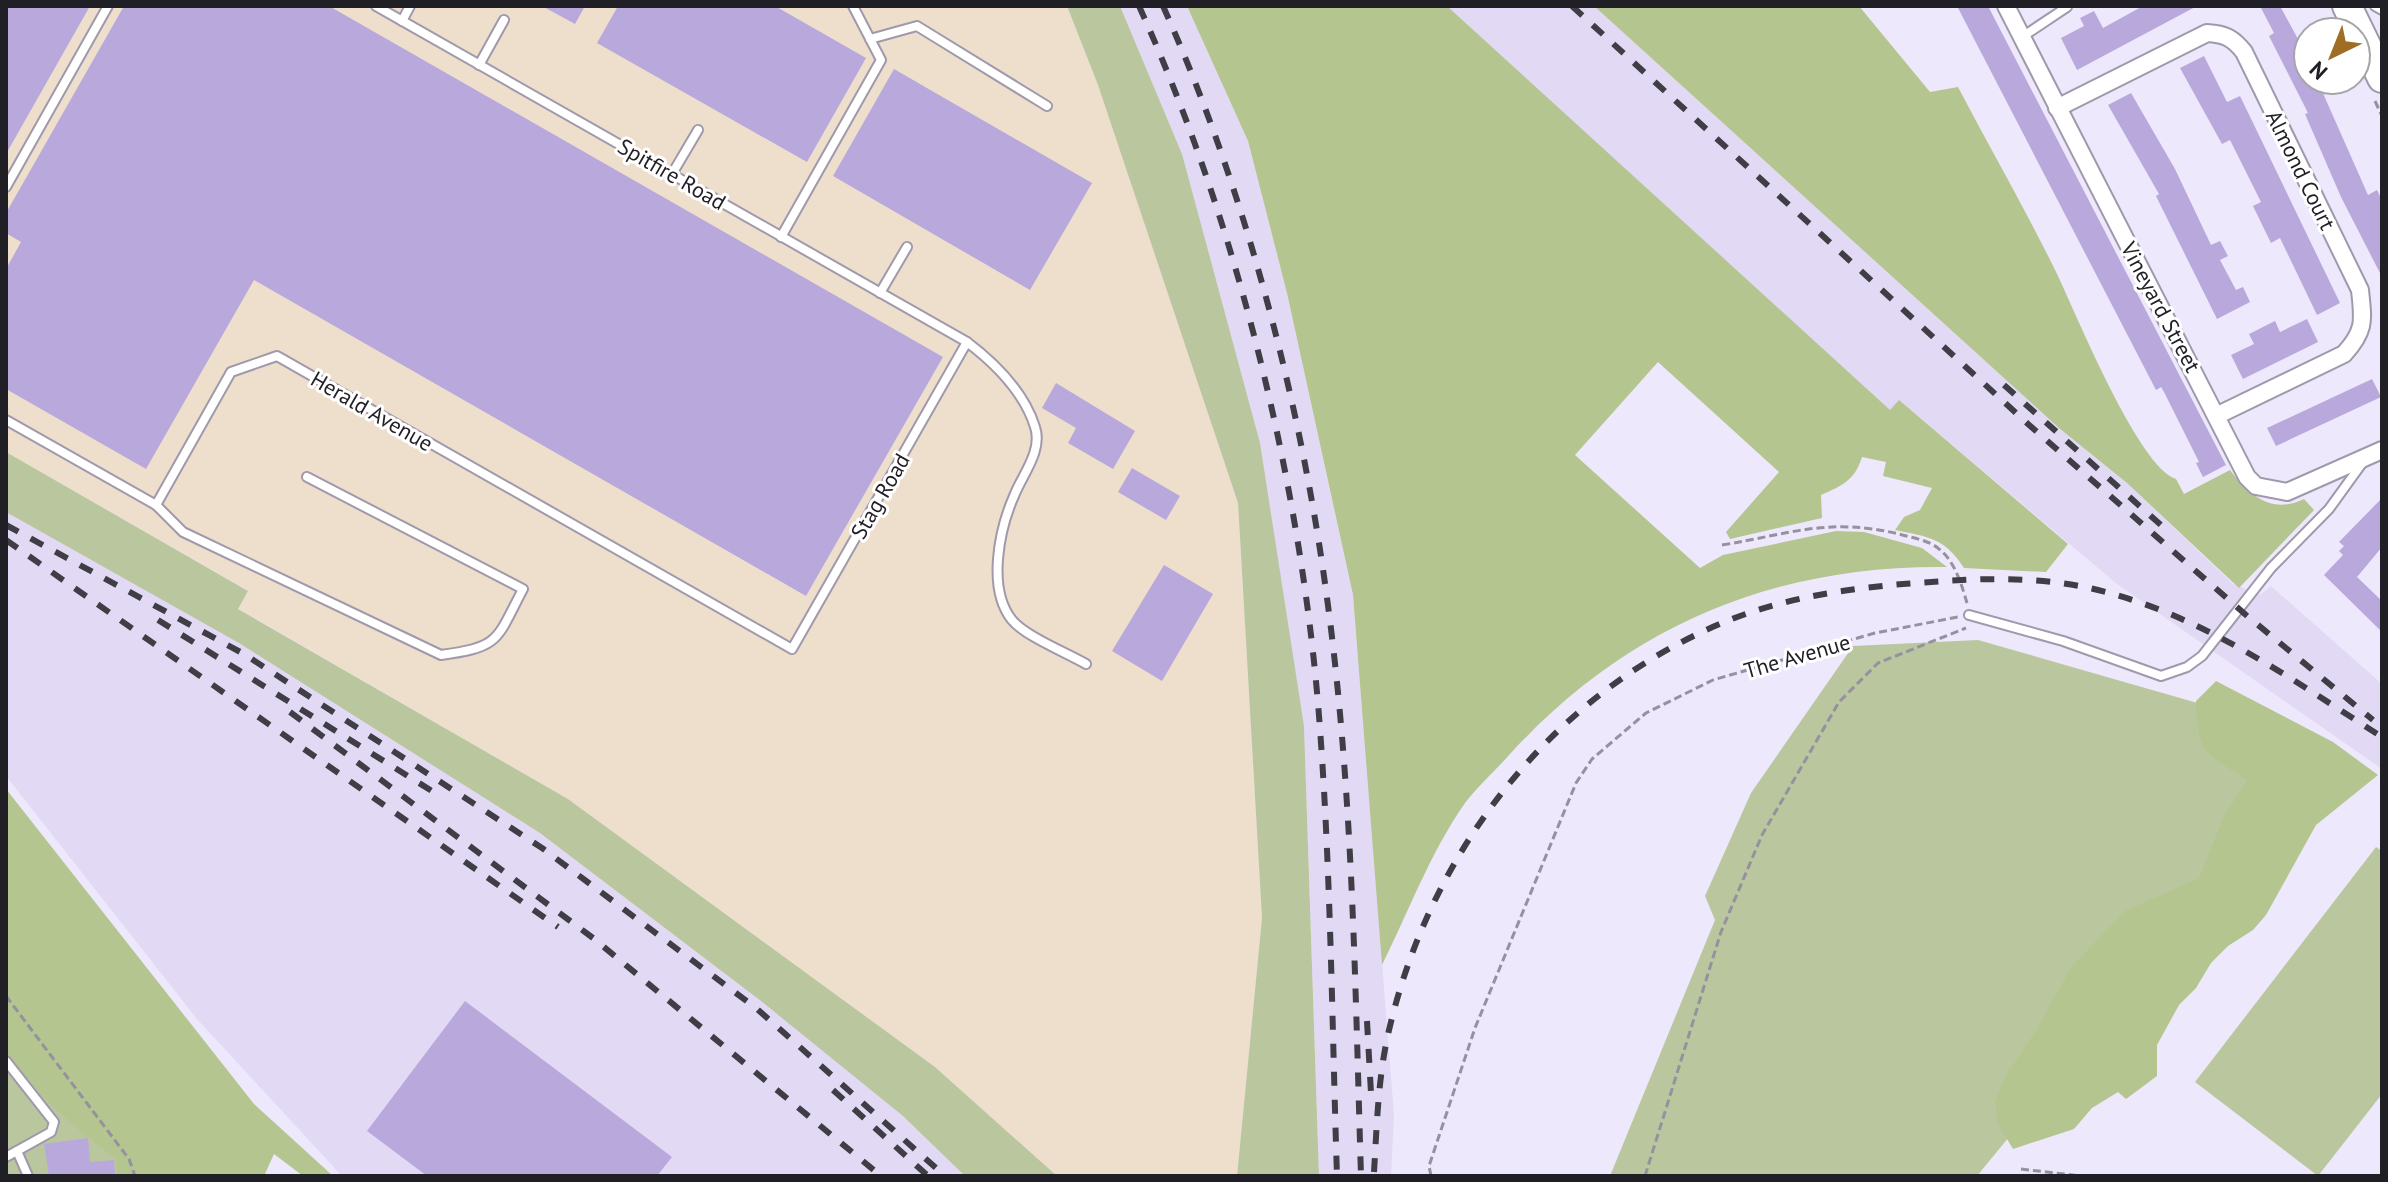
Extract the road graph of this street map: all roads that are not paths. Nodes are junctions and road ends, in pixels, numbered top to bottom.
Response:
1 (108, 6) edge
2 (376, 6) edge
3 (410, 6) edge
4 (853, 6) edge
5 (2006, 6) edge
6 (2347, 6) edge
7 (2375, 6) edge
8 (2067, 7) edge
9 (2382, 10) edge
10 (504, 20) dead end
11 (402, 21) junction
12 (2022, 37) junction
13 (870, 39) junction
14 (479, 65) junction
15 (2382, 78) edge
16 (1047, 106) dead end
17 (2057, 108) junction
18 (698, 130) dead end
19 (672, 174) junction
20 (6, 187) edge
21 (781, 237) junction
22 (907, 247) dead end
23 (880, 293) junction
24 (967, 342) junction
25 (2218, 415) junction
26 (6, 420) edge
27 (2382, 450) edge
28 (2366, 458) junction
29 (307, 477) dead end
30 (156, 505) junction
31 (1969, 615) road end
32 (792, 649) joint
33 (1086, 664) dead end
34 (6, 1061) edge
35 (17, 1151) junction
36 (6, 1157) edge
37 (28, 1176) edge

1 - 20 lane
2 - 11 lane, Spitfire Road
3 - 11 lane
4 - 13 lane
5 - 12 street, Vineyard Street
6 - 15 highway
7 - 9 lane
8 - 12 lane
10 - 14 lane
11 - 14 lane, Spitfire Road
12 - 17 street, Vineyard Street
13 - 16 lane
13 - 21 lane
14 - 19 lane, Spitfire Road
17 - 25 street, Vineyard Street
17 - 25 street, Almond Court
18 - 19 lane
19 - 21 lane, Spitfire Road
21 - 23 lane, Spitfire Road
22 - 23 lane
23 - 24 lane, Spitfire Road
24 - 32 lane, Stag Road
24 - 33 lane, Spitfire Road
25 - 28 street, Vineyard Street
26 - 30 lane
27 - 28 street, Vineyard Street
28 - 31 lane
29 - 30 lane
30 - 32 lane, Herald Avenue
34 - 35 lane
35 - 36 lane
35 - 37 lane

